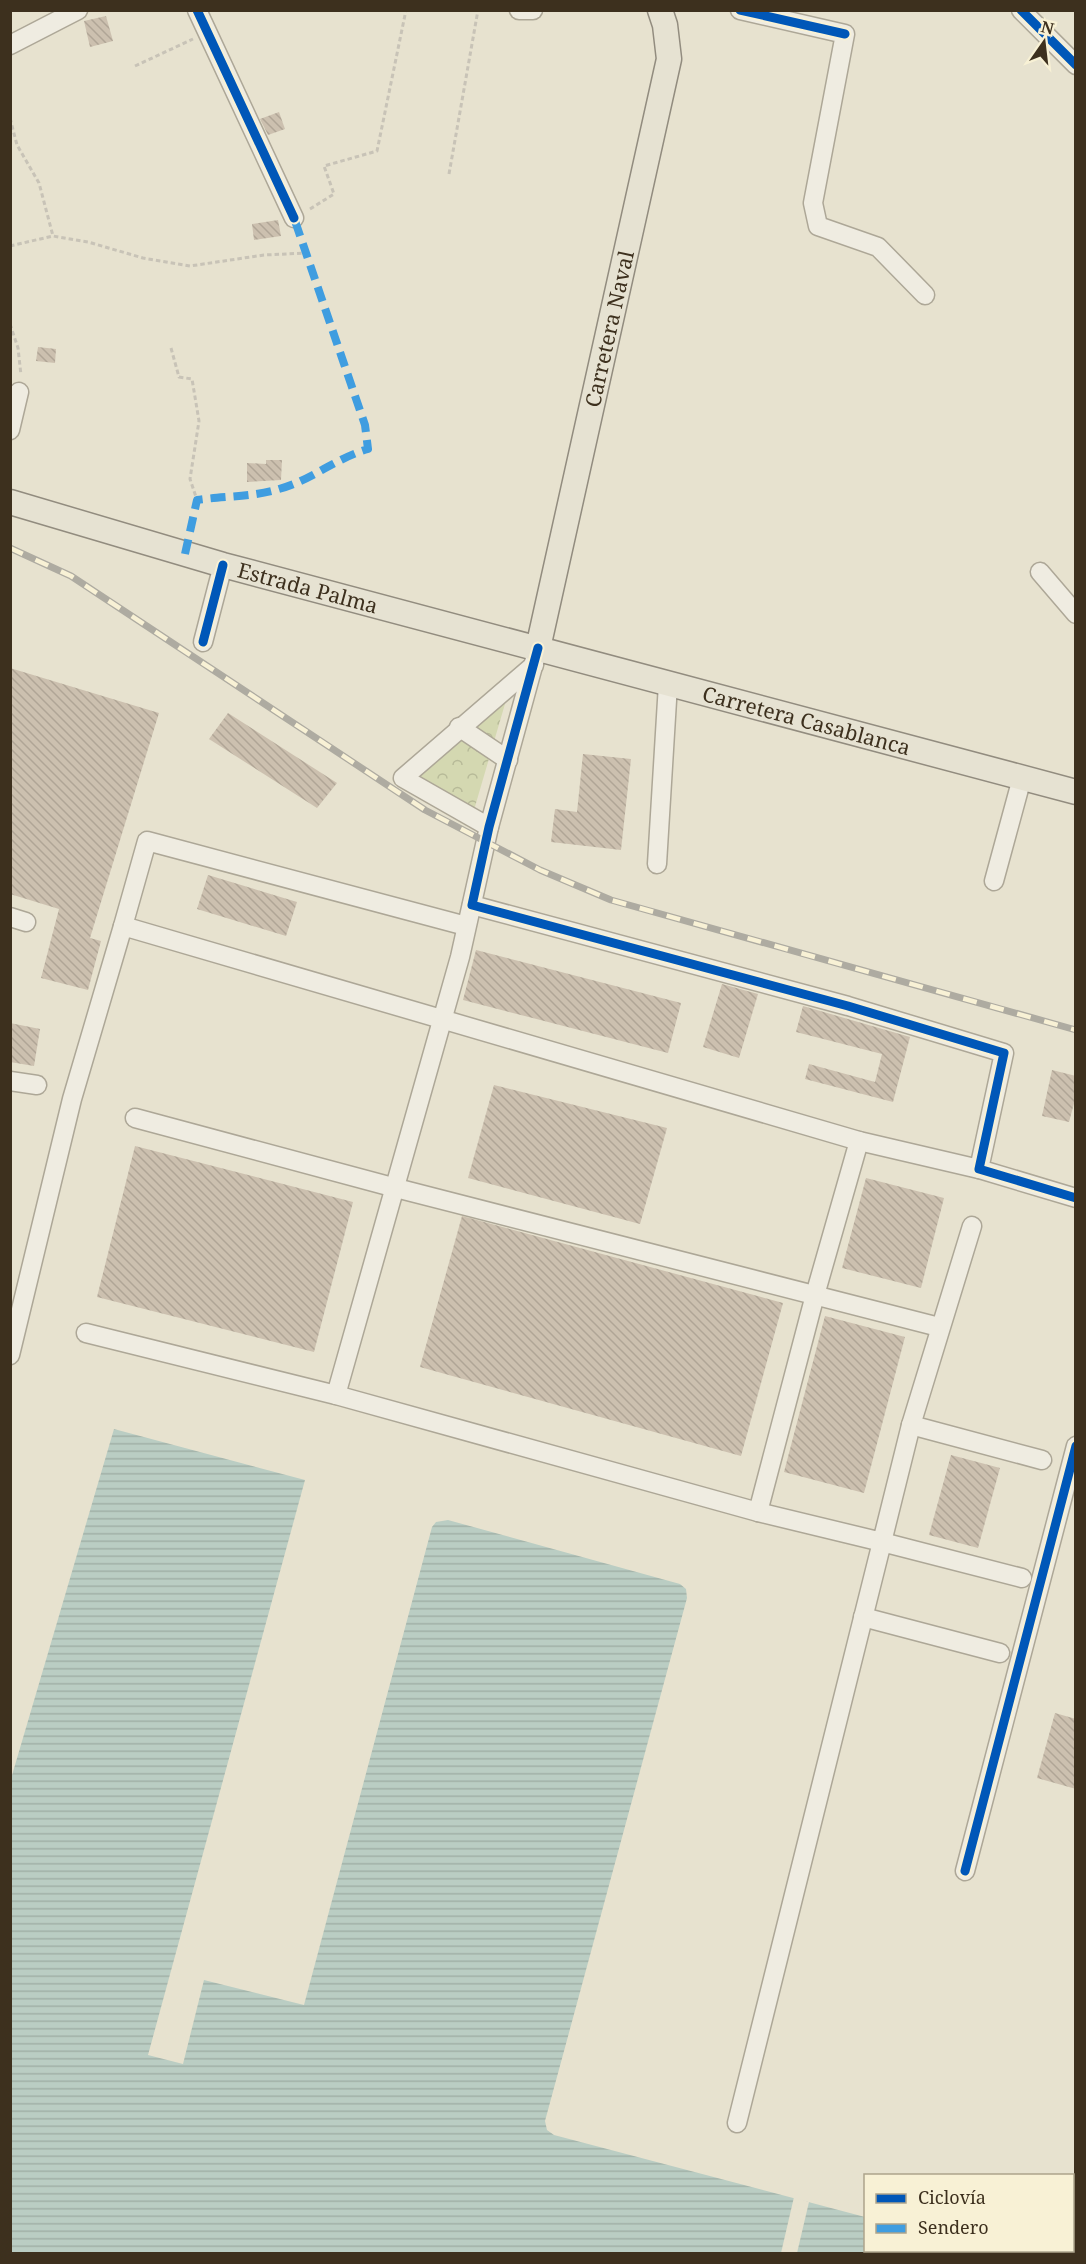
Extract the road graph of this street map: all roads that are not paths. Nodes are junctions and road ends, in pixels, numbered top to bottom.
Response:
1 (78, 10) edge
2 (197, 10) edge
3 (519, 10) edge
4 (533, 10) edge
5 (660, 10) edge
6 (740, 10) edge
7 (1021, 10) edge
8 (10, 45) edge
9 (1076, 65) edge
10 (294, 218) road end
11 (925, 295) dead end
12 (19, 392) road end
13 (10, 430) edge
14 (10, 502) edge
15 (223, 565) junction
16 (1040, 572) dead end
17 (1076, 614) edge
18 (204, 642) dead end
19 (536, 656) junction
20 (668, 684) junction
21 (459, 727) junction
22 (508, 760) junction
23 (1022, 778) junction
24 (1076, 792) edge
25 (489, 827) junction
26 (657, 864) dead end
27 (994, 881) dead end
28 (472, 905) junction
29 (123, 926) junction
30 (466, 926) junction
31 (441, 1019) junction
32 (10, 1081) edge
33 (37, 1085) dead end
34 (135, 1118) dead end
35 (859, 1142) junction
36 (979, 1169) junction
37 (396, 1188) junction
38 (1076, 1198) edge
39 (972, 1226) dead end
40 (815, 1294) junction
41 (939, 1327) junction
42 (86, 1333) dead end
43 (10, 1355) edge
44 (336, 1395) junction
45 (911, 1425) junction
46 (1076, 1446) edge
47 (1042, 1460) dead end
48 (758, 1512) junction
49 (882, 1542) junction
50 (1022, 1578) dead end
51 (863, 1617) junction
52 (1000, 1653) dead end
53 (965, 1871) dead end
54 (737, 2123) dead end

1 - 8 street
2 - 10 street
3 - 4 street
5 - 19 main road, Carretera Naval
6 - 11 street
7 - 9 street
12 - 13 street
14 - 15 main road, Estrada Palma
15 - 18 street
15 - 19 main road, Estrada Palma
16 - 17 street
19 - 20 main road, Carretera Casablanca
19 - 21 street
19 - 22 street
20 - 23 main road, Carretera Casablanca
20 - 26 street
21 - 22 street
21 - 25 street
22 - 25 street
23 - 24 main road, Carretera Casablanca
23 - 27 street
25 - 28 street
28 - 30 street
28 - 36 street
29 - 30 street
29 - 31 street
29 - 43 street
30 - 31 street
31 - 35 street
31 - 37 street
32 - 33 street
34 - 37 street
35 - 36 street
35 - 40 street
36 - 38 street
37 - 40 street
37 - 44 street
39 - 41 street
40 - 41 street
40 - 48 street
41 - 45 street
42 - 44 street
44 - 48 street
45 - 47 street
45 - 49 street
46 - 53 street
48 - 49 street
49 - 50 street
49 - 51 street
51 - 52 street
51 - 54 street

